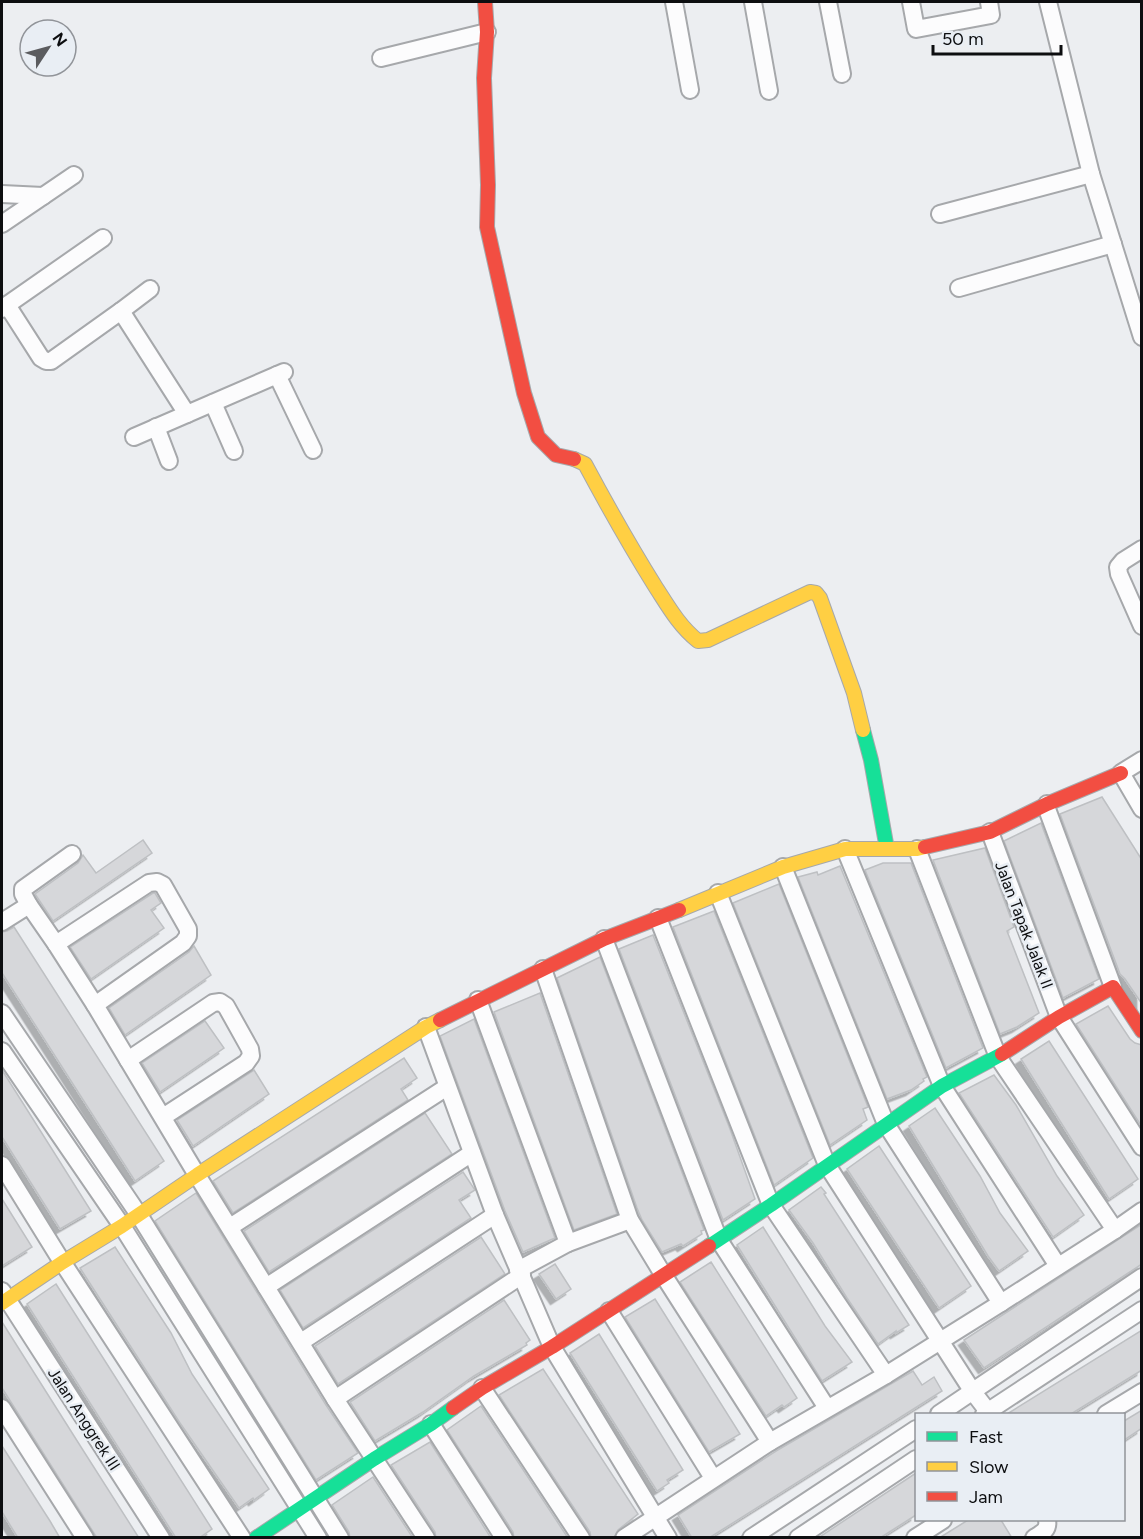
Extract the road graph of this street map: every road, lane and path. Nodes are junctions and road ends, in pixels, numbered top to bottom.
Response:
1 (484, 2) edge
2 (674, 2) edge
3 (753, 2) edge
4 (828, 2) edge
5 (911, 2) edge
6 (989, 2) edge
7 (1048, 2) edge
8 (488, 32) junction
9 (381, 58) dead end
10 (842, 74) dead end
11 (690, 90) dead end
12 (769, 91) dead end
13 (1091, 174) junction
14 (74, 175) dead end
15 (2, 194) edge
16 (43, 196) junction
17 (940, 214) dead end
18 (2, 224) edge
19 (103, 238) dead end
20 (1113, 244) junction
21 (959, 288) dead end
22 (150, 289) dead end
23 (4, 307) edge
24 (121, 311) junction
25 (1142, 337) edge
26 (213, 403) junction
27 (187, 414) junction
28 (156, 427) junction
29 (134, 437) dead end
30 (313, 450) dead end
31 (234, 451) dead end
32 (169, 461) dead end
33 (1142, 549) edge
34 (1142, 626) edge
35 (1142, 760) edge
36 (1121, 773) junction
37 (1047, 804) junction
38 (1142, 809) edge
39 (990, 832) junction
40 (845, 849) junction
41 (887, 849) junction
42 (917, 849) junction
43 (72, 854) dead end
44 (783, 867) junction
45 (718, 893) junction
46 (29, 905) junction
47 (658, 918) junction
48 (2, 922) edge
49 (604, 939) junction
50 (56, 944) junction
51 (543, 969) junction
52 (1113, 987) junction
53 (478, 1000) junction
54 (95, 1005) junction
55 (2, 1013) edge
56 (1059, 1017) junction
57 (426, 1027) junction
58 (1142, 1031) edge
59 (2, 1051) edge
60 (998, 1057) junction
61 (128, 1060) junction
62 (942, 1086) junction
63 (447, 1087) junction
64 (163, 1117) junction
65 (886, 1124) junction
66 (1142, 1147) edge
67 (472, 1153) junction
68 (2, 1165) edge
69 (826, 1165) junction
70 (197, 1175) junction
71 (771, 1205) junction
72 (1142, 1210) edge
73 (139, 1215) junction
74 (495, 1215) junction
75 (630, 1220) junction
76 (122, 1226) junction
77 (230, 1227) junction
78 (1115, 1230) junction
79 (719, 1240) junction
80 (568, 1243) junction
81 (63, 1262) junction
82 (1058, 1266) junction
83 (520, 1273) junction
84 (664, 1276) junction
85 (1142, 1277) edge
86 (266, 1287) junction
87 (4, 1298) edge
88 (1001, 1303) junction
89 (1142, 1310) edge
90 (609, 1311) junction
91 (940, 1340) junction
92 (301, 1342) junction
93 (552, 1347) junction
94 (886, 1375) junction
95 (482, 1388) junction
96 (1142, 1392) edge
97 (335, 1399) junction
98 (983, 1406) edge
99 (2, 1408) edge
100 (826, 1408) junction
101 (944, 1413) edge
102 (1108, 1413) edge
103 (431, 1424) junction
104 (915, 1430) edge
105 (770, 1442) junction
106 (374, 1459) junction
107 (915, 1461) edge
108 (713, 1478) junction
109 (314, 1498) junction
110 (301, 1509) junction
111 (656, 1517) junction
112 (941, 1521) edge
113 (1047, 1521) edge
114 (85, 1538) edge
115 (161, 1538) edge
116 (242, 1538) edge
117 (256, 1538) edge
118 (318, 1538) edge
119 (340, 1538) edge
120 (426, 1538) edge
121 (504, 1538) edge
122 (581, 1538) edge
123 (624, 1538) edge
124 (668, 1538) edge
125 (751, 1538) edge
126 (798, 1538) edge
127 (915, 1538) edge
128 (1034, 1538) edge

1 - 8 street
2 - 11 street
3 - 12 street
4 - 10 street
5 - 6 street
7 - 13 street
8 - 9 street
8 - 41 street
13 - 17 street
13 - 20 street
14 - 16 street
15 - 16 street
16 - 18 street
19 - 23 street
20 - 21 street
20 - 25 street
22 - 24 street
23 - 24 street
24 - 27 street
26 - 27 street
26 - 30 street
26 - 31 street
27 - 28 street
28 - 29 street
28 - 32 street
33 - 34 street
35 - 36 street
36 - 37 street
36 - 38 street
37 - 39 street
37 - 52 street
39 - 42 street
39 - 56 street, Jalan Tapak Jalak II
40 - 41 street
40 - 44 street
40 - 62 street
41 - 42 street
42 - 60 street
43 - 46 street
44 - 45 street
44 - 65 street
45 - 47 street
45 - 69 street
46 - 48 street
46 - 50 street
47 - 49 street
47 - 71 street
49 - 51 street
49 - 79 street
50 - 54 street
50 - 54 street
51 - 53 street
51 - 75 street
52 - 56 street
52 - 58 street
53 - 57 street
53 - 80 street
54 - 61 street
55 - 73 street
56 - 60 street
56 - 66 street, Jalan Tapak Jalak II
57 - 63 street
57 - 70 street
59 - 76 street
60 - 62 street
60 - 78 street
61 - 64 street
61 - 64 street
62 - 65 street
62 - 82 street
63 - 67 street
63 - 77 street
64 - 70 street
65 - 69 street
65 - 88 street
67 - 74 street
67 - 86 street
68 - 81 street
69 - 71 street
69 - 91 street
70 - 73 street
70 - 77 street
71 - 79 street
71 - 94 street
72 - 78 street
73 - 76 street
73 - 109 street
74 - 83 street
74 - 92 street
75 - 80 street
75 - 84 street
76 - 81 street
76 - 110 street
77 - 86 street
78 - 82 street
79 - 84 street
79 - 100 street
80 - 83 street
81 - 87 street
81 - 116 street
82 - 88 street
83 - 93 street
83 - 97 street
84 - 90 street
84 - 105 street
85 - 98 street
86 - 92 street
87 - 115 street, Jalan Anggrek III
88 - 91 street
89 - 98 street
90 - 93 street
90 - 108 street
91 - 94 street
91 - 98 street
92 - 97 street
93 - 95 street
93 - 111 street
94 - 100 street
95 - 103 street
95 - 122 street
96 - 102 street
97 - 106 street
98 - 101 street
99 - 114 street
100 - 105 street
103 - 106 street
103 - 121 street
104 - 125 street
105 - 108 street
106 - 109 street
106 - 120 street
107 - 126 street
108 - 111 street
109 - 110 street
109 - 119 street
110 - 117 street
110 - 118 street
111 - 123 street
111 - 124 street
112 - 127 street
113 - 128 street

